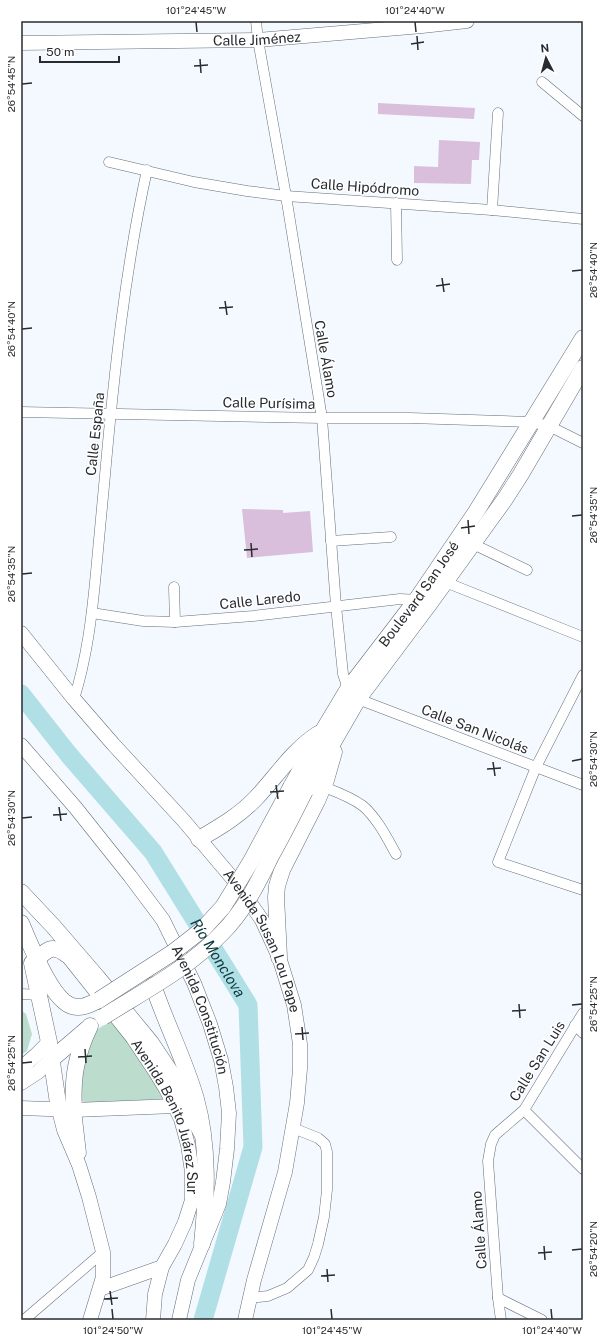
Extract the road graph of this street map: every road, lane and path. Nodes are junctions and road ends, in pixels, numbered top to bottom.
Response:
1 (256, 21) edge
2 (467, 21) edge
3 (258, 40) junction
4 (21, 43) edge
5 (542, 82) dead end
6 (498, 113) dead end
7 (583, 116) edge
8 (109, 162) dead end
9 (147, 170) junction
10 (286, 196) junction
11 (396, 204) junction
12 (492, 210) junction
13 (583, 219) edge
14 (397, 260) dead end
15 (583, 338) edge
16 (583, 368) edge
17 (21, 412) edge
18 (110, 414) junction
19 (322, 418) junction
20 (531, 422) junction
21 (549, 426) junction
22 (519, 443) junction
23 (583, 443) edge
24 (521, 474) junction
25 (491, 490) junction
26 (391, 537) dead end
27 (331, 541) junction
28 (473, 544) junction
29 (527, 570) dead end
30 (438, 580) junction
31 (174, 587) dead end
32 (424, 601) junction
33 (336, 606) junction
34 (92, 613) junction
35 (175, 622) junction
36 (21, 633) edge
37 (583, 637) edge
38 (583, 675) edge
39 (353, 694) junction
40 (74, 700) junction
41 (330, 732) junction
42 (21, 745) edge
43 (536, 767) junction
44 (583, 785) edge
45 (324, 787) junction
46 (298, 790) junction
47 (199, 839) junction
48 (396, 854) dead end
49 (583, 890) edge
50 (21, 892) edge
51 (21, 914) edge
52 (21, 923) edge
53 (21, 952) edge
54 (67, 955) junction
55 (280, 957) junction
56 (35, 961) junction
57 (153, 985) junction
58 (21, 994) edge
59 (39, 995) junction
60 (583, 1013) edge
61 (575, 1025) junction
62 (90, 1026) junction
63 (583, 1033) edge
64 (49, 1042) junction
65 (52, 1059) junction
66 (21, 1068) edge
67 (22, 1084) edge
68 (175, 1106) junction
69 (21, 1108) edge
70 (66, 1110) junction
71 (524, 1110) junction
72 (293, 1128) junction
73 (202, 1134) junction
74 (488, 1161) joint
75 (583, 1169) edge
76 (202, 1244) junction
77 (103, 1252) junction
78 (162, 1267) junction
79 (100, 1289) junction
80 (249, 1298) junction
81 (498, 1298) junction
82 (24, 1320) edge
83 (90, 1320) edge
84 (153, 1320) edge
85 (179, 1320) edge
86 (245, 1320) edge
87 (501, 1320) edge
88 (542, 1320) edge

1 - 3 street, Calle Álamo
2 - 3 street, Calle Jiménez
3 - 4 street, Calle Jiménez
3 - 10 street, Calle Álamo
5 - 7 street
6 - 12 street
8 - 9 street, Calle Hipódromo
9 - 10 street, Calle Hipódromo
9 - 18 street, Calle España
10 - 11 street, Calle Hipódromo
10 - 19 street, Calle Álamo
11 - 12 street, Calle Hipódromo
11 - 14 street
12 - 13 street, Calle Hipódromo
15 - 20 main road, Boulevard San José
16 - 21 main road, Boulevard San José
17 - 18 street, Calle Purísima
18 - 19 street, Calle Purísima
18 - 34 street, Calle España
19 - 20 street, Calle Purísima
19 - 27 street, Calle Álamo
20 - 21 street, Calle Purísima
20 - 22 main road, Boulevard San José
21 - 23 street, Calle Purísima
21 - 24 main road, Boulevard San José
22 - 24 main road
22 - 25 main road, Boulevard San José
24 - 25 main road
24 - 28 main road, Boulevard San José
25 - 30 main road, Boulevard San José
26 - 27 street
27 - 33 street, Calle Álamo
28 - 29 street
28 - 30 main road, Boulevard San José
30 - 32 main road, Boulevard San José
30 - 37 street
31 - 35 street
32 - 33 street, Calle Laredo
32 - 39 main road, Boulevard San José
33 - 35 street, Calle Laredo
33 - 39 street, Calle Álamo
34 - 35 street, Calle Laredo
34 - 40 street, Calle España
36 - 40 street, Avenida Susan Lou Pape
38 - 43 street
39 - 41 main road, Boulevard San José
39 - 43 street, Calle San Nicolás
40 - 47 street, Avenida Susan Lou Pape
41 - 45 main road
41 - 46 main road, Boulevard San José
41 - 47 main road
42 - 76 street, Avenida Constitución
43 - 44 street, Calle San Nicolás
43 - 49 street
45 - 48 street
45 - 55 main road
46 - 56 main road, bridge
46 - 57 main road, bridge
47 - 55 street, Avenida Susan Lou Pape
50 - 73 main road
51 - 54 main road
52 - 56 main road
53 - 56 main road
54 - 56 main road
54 - 68 street, Avenida Benito Juárez Sur
55 - 72 street, Avenida Susan Lou Pape
56 - 59 main road
57 - 62 main road, bridge
57 - 73 main road
58 - 59 street
59 - 64 main road
60 - 61 street, Calle San Luis
61 - 63 street
61 - 71 street, Calle San Luis
62 - 65 main road
62 - 70 main road
64 - 65 main road
64 - 66 street
65 - 67 street
65 - 70 main road
68 - 70 street
68 - 78 street, Avenida Benito Juárez Sur
69 - 70 street
70 - 77 street
71 - 74 street, Calle San Luis
71 - 75 street
72 - 80 street, Avenida Susan Lou Pape
72 - 80 street
73 - 76 main road
74 - 81 street, Calle Álamo
76 - 85 street, Avenida Constitución
77 - 79 street
77 - 82 street
78 - 79 street
78 - 84 street, Avenida Benito Juárez Sur
79 - 83 street
80 - 86 street, Avenida Susan Lou Pape
81 - 87 street, Calle Álamo
81 - 88 street

